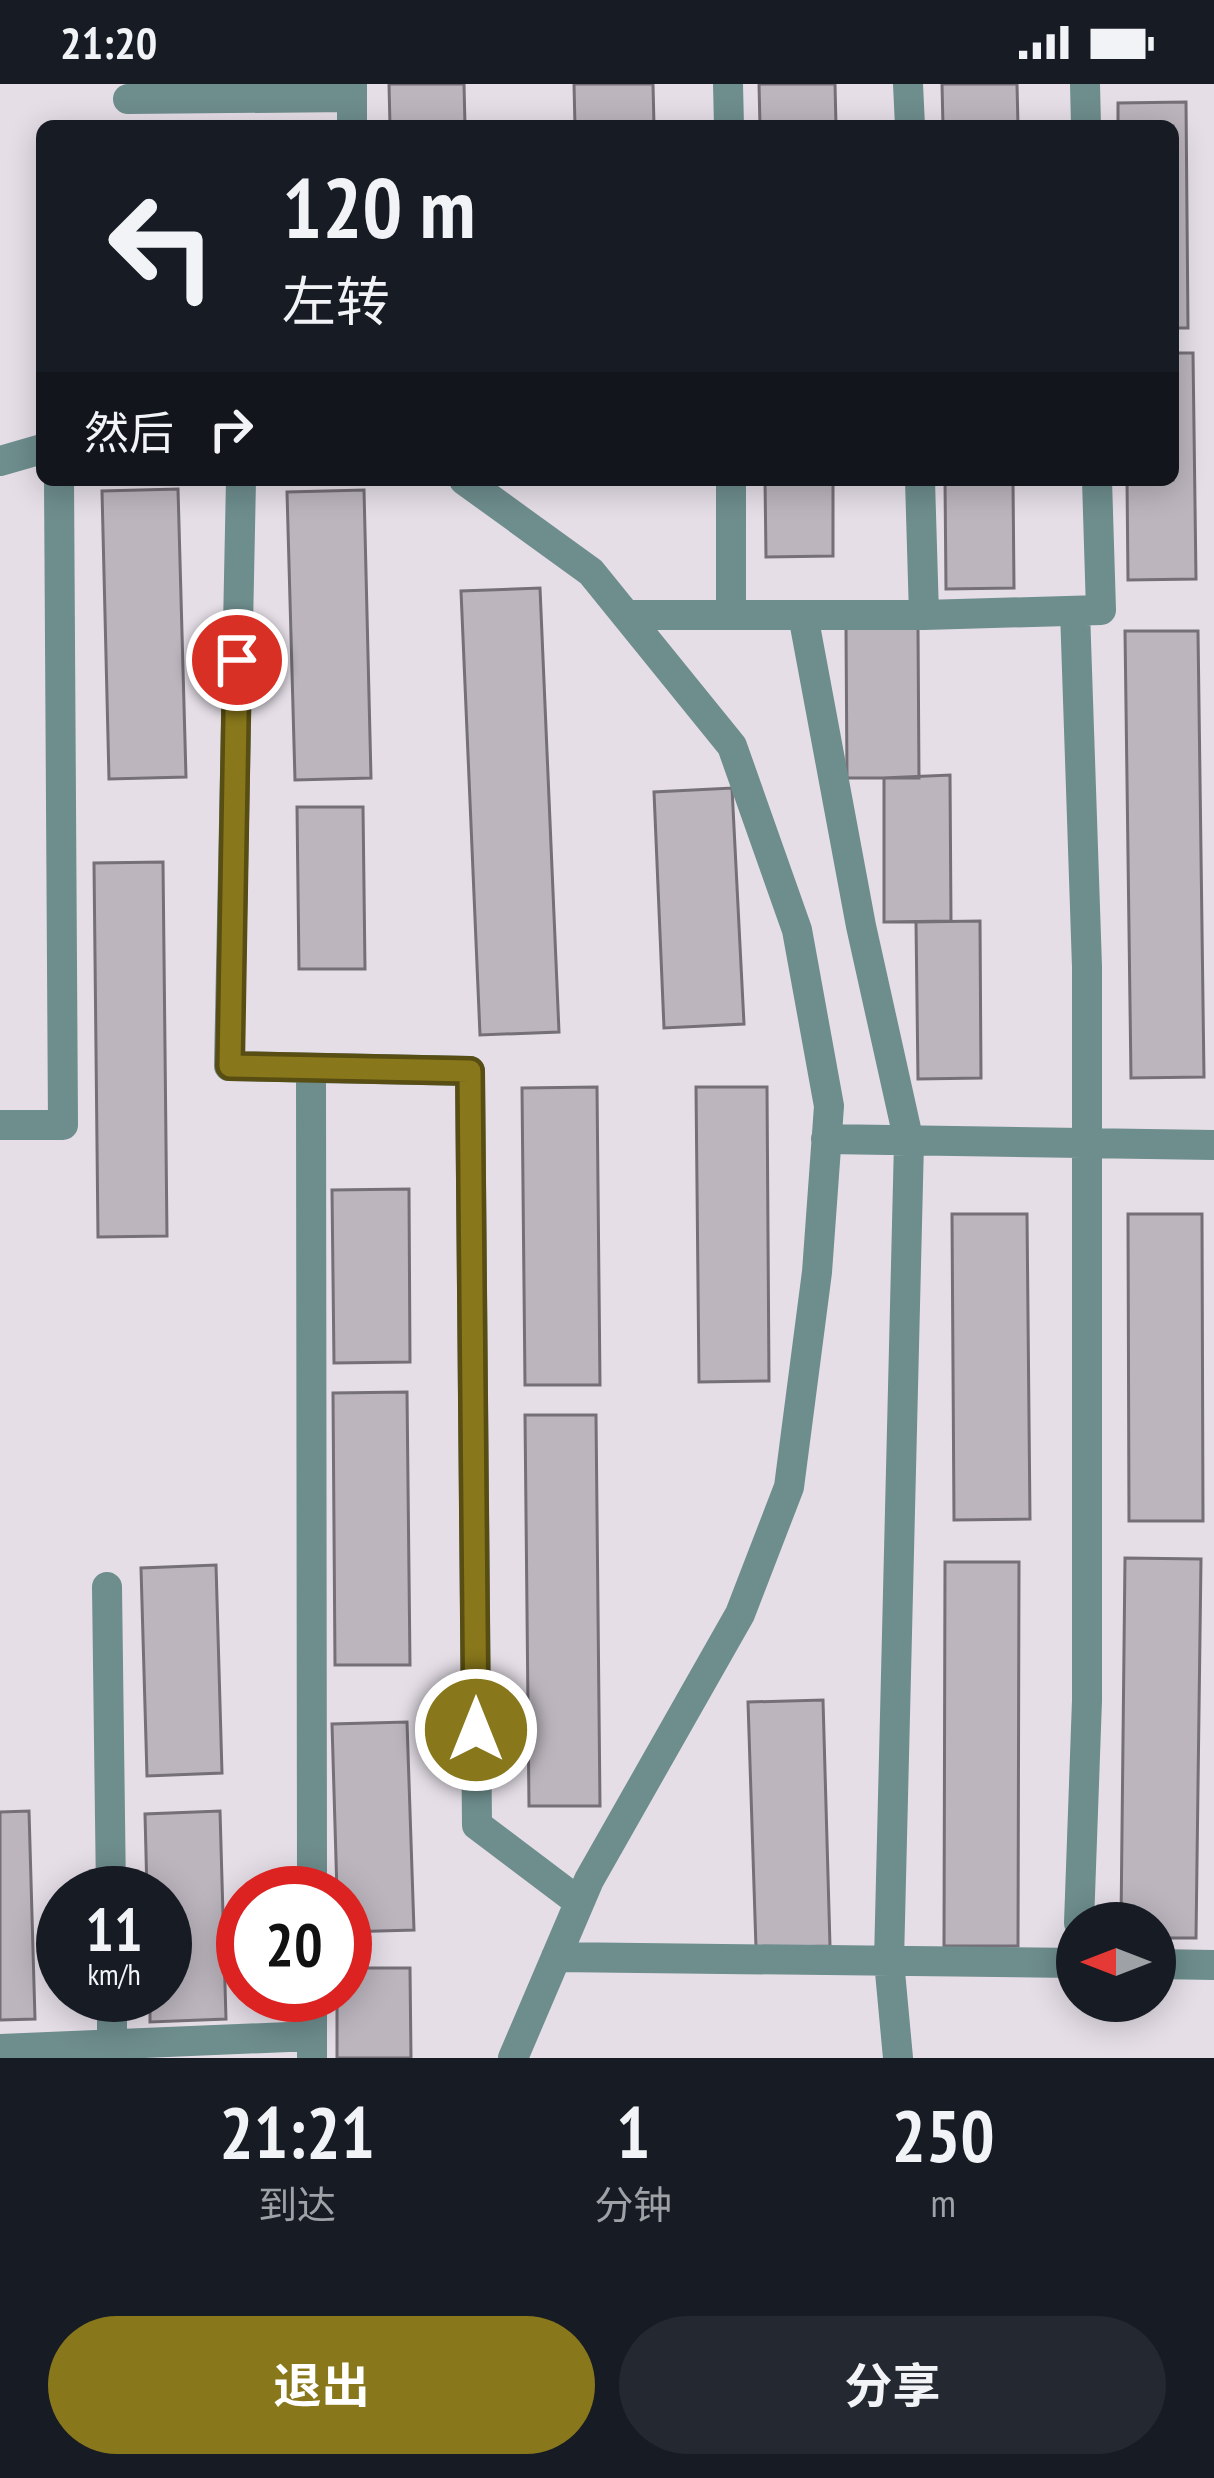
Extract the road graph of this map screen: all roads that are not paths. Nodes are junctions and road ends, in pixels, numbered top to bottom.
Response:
1 (728, 84) edge
2 (908, 84) edge
3 (1085, 84) edge
4 (352, 102) edge
5 (128, 103) edge
6 (729, 120) edge
7 (910, 120) edge
8 (1086, 120) edge
9 (36, 451) edge
10 (0, 461) edge
11 (59, 486) edge
12 (241, 486) edge
13 (472, 486) edge
14 (730, 486) edge
15 (920, 486) edge
16 (1097, 486) edge
17 (1075, 611) junction
18 (626, 615) junction
19 (731, 616) junction
20 (803, 616) junction
21 (924, 616) junction
22 (310, 1068) junction
23 (0, 1126) edge
24 (826, 1139) junction
25 (909, 1142) junction
26 (1087, 1144) junction
27 (1214, 1145) edge
28 (107, 1587) dead end
29 (111, 1866) edge
30 (312, 1866) edge
31 (579, 1902) junction
32 (1080, 1902) edge
33 (556, 1957) junction
34 (889, 1961) junction
35 (1056, 1963) edge
36 (1176, 1964) edge
37 (1214, 1965) edge
38 (112, 2022) edge
39 (112, 2044) junction
40 (312, 2047) edge
41 (0, 2049) edge
42 (513, 2058) edge
43 (898, 2058) edge

1 - 6 lane
2 - 7 lane
3 - 8 lane
4 - 5 lane
9 - 10 lane
11 - 23 lane
12 - 22 lane
13 - 18 lane
14 - 19 lane
15 - 21 lane
16 - 17 lane
17 - 21 lane
17 - 26 lane
18 - 19 lane
18 - 24 lane
19 - 20 lane
20 - 21 lane
20 - 25 lane
22 - 30 lane
22 - 31 lane
24 - 25 lane
24 - 31 lane
25 - 26 lane
25 - 34 lane
26 - 27 lane
26 - 32 lane
28 - 29 lane
31 - 33 lane
33 - 34 lane
33 - 42 lane
34 - 35 lane
34 - 43 lane
36 - 37 lane
38 - 39 lane
39 - 40 lane
39 - 41 lane

